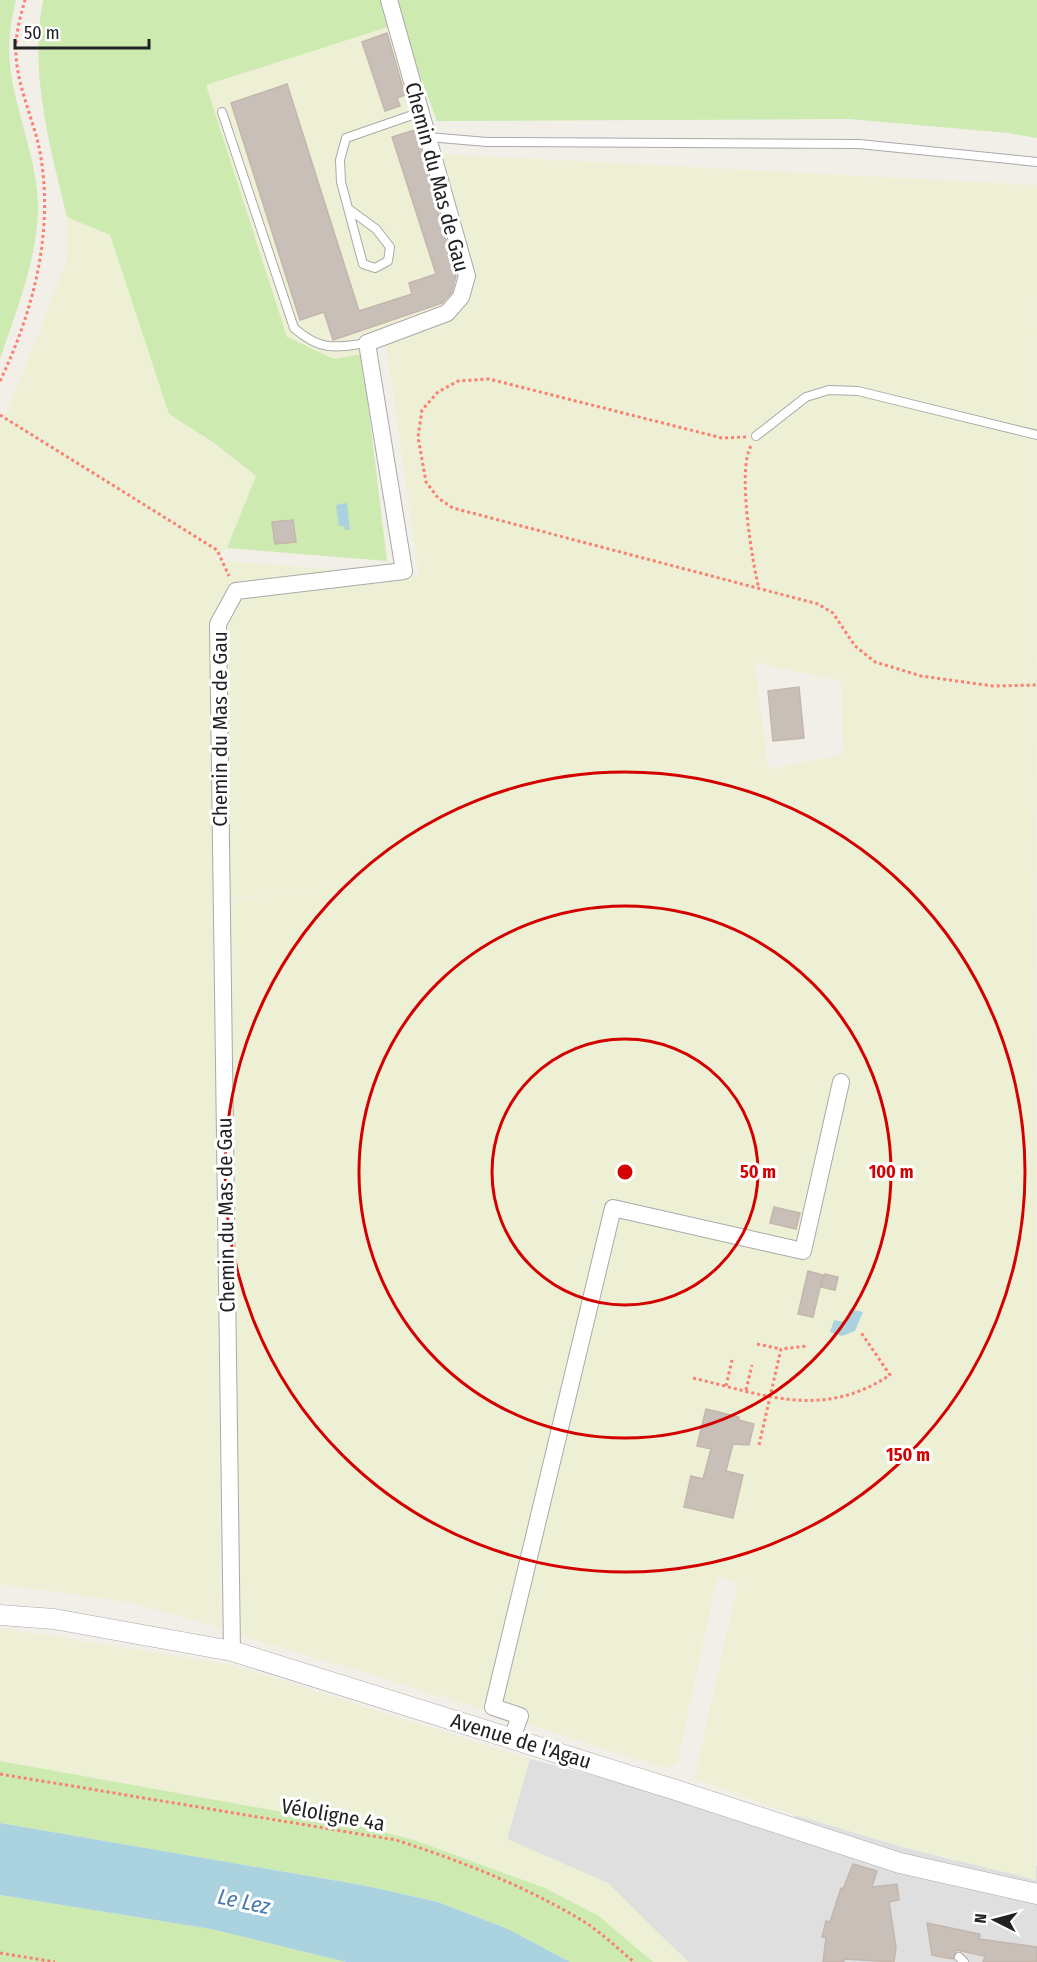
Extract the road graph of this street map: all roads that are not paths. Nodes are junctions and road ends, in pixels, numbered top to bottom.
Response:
1 (389, 0) edge
2 (222, 112) dead end
3 (421, 112) junction
4 (428, 137) junction
5 (1037, 162) edge
6 (350, 210) junction
7 (367, 343) junction
8 (1037, 435) edge
9 (756, 436) road end
10 (841, 1082) dead end
11 (0, 1615) edge
12 (232, 1651) junction
13 (512, 1738) junction
14 (1037, 1894) edge

1 - 3 street, Chemin du Mas de Gau
2 - 7 lane
3 - 4 street, Chemin du Mas de Gau
3 - 6 lane
4 - 5 lane
4 - 7 street, Chemin du Mas de Gau
6 - 6 lane
7 - 12 street, Chemin du Mas de Gau
8 - 9 lane
10 - 13 street
11 - 12 street, Avenue de l'Agau
12 - 13 street, Avenue de l'Agau
13 - 14 street, Avenue de l'Agau

